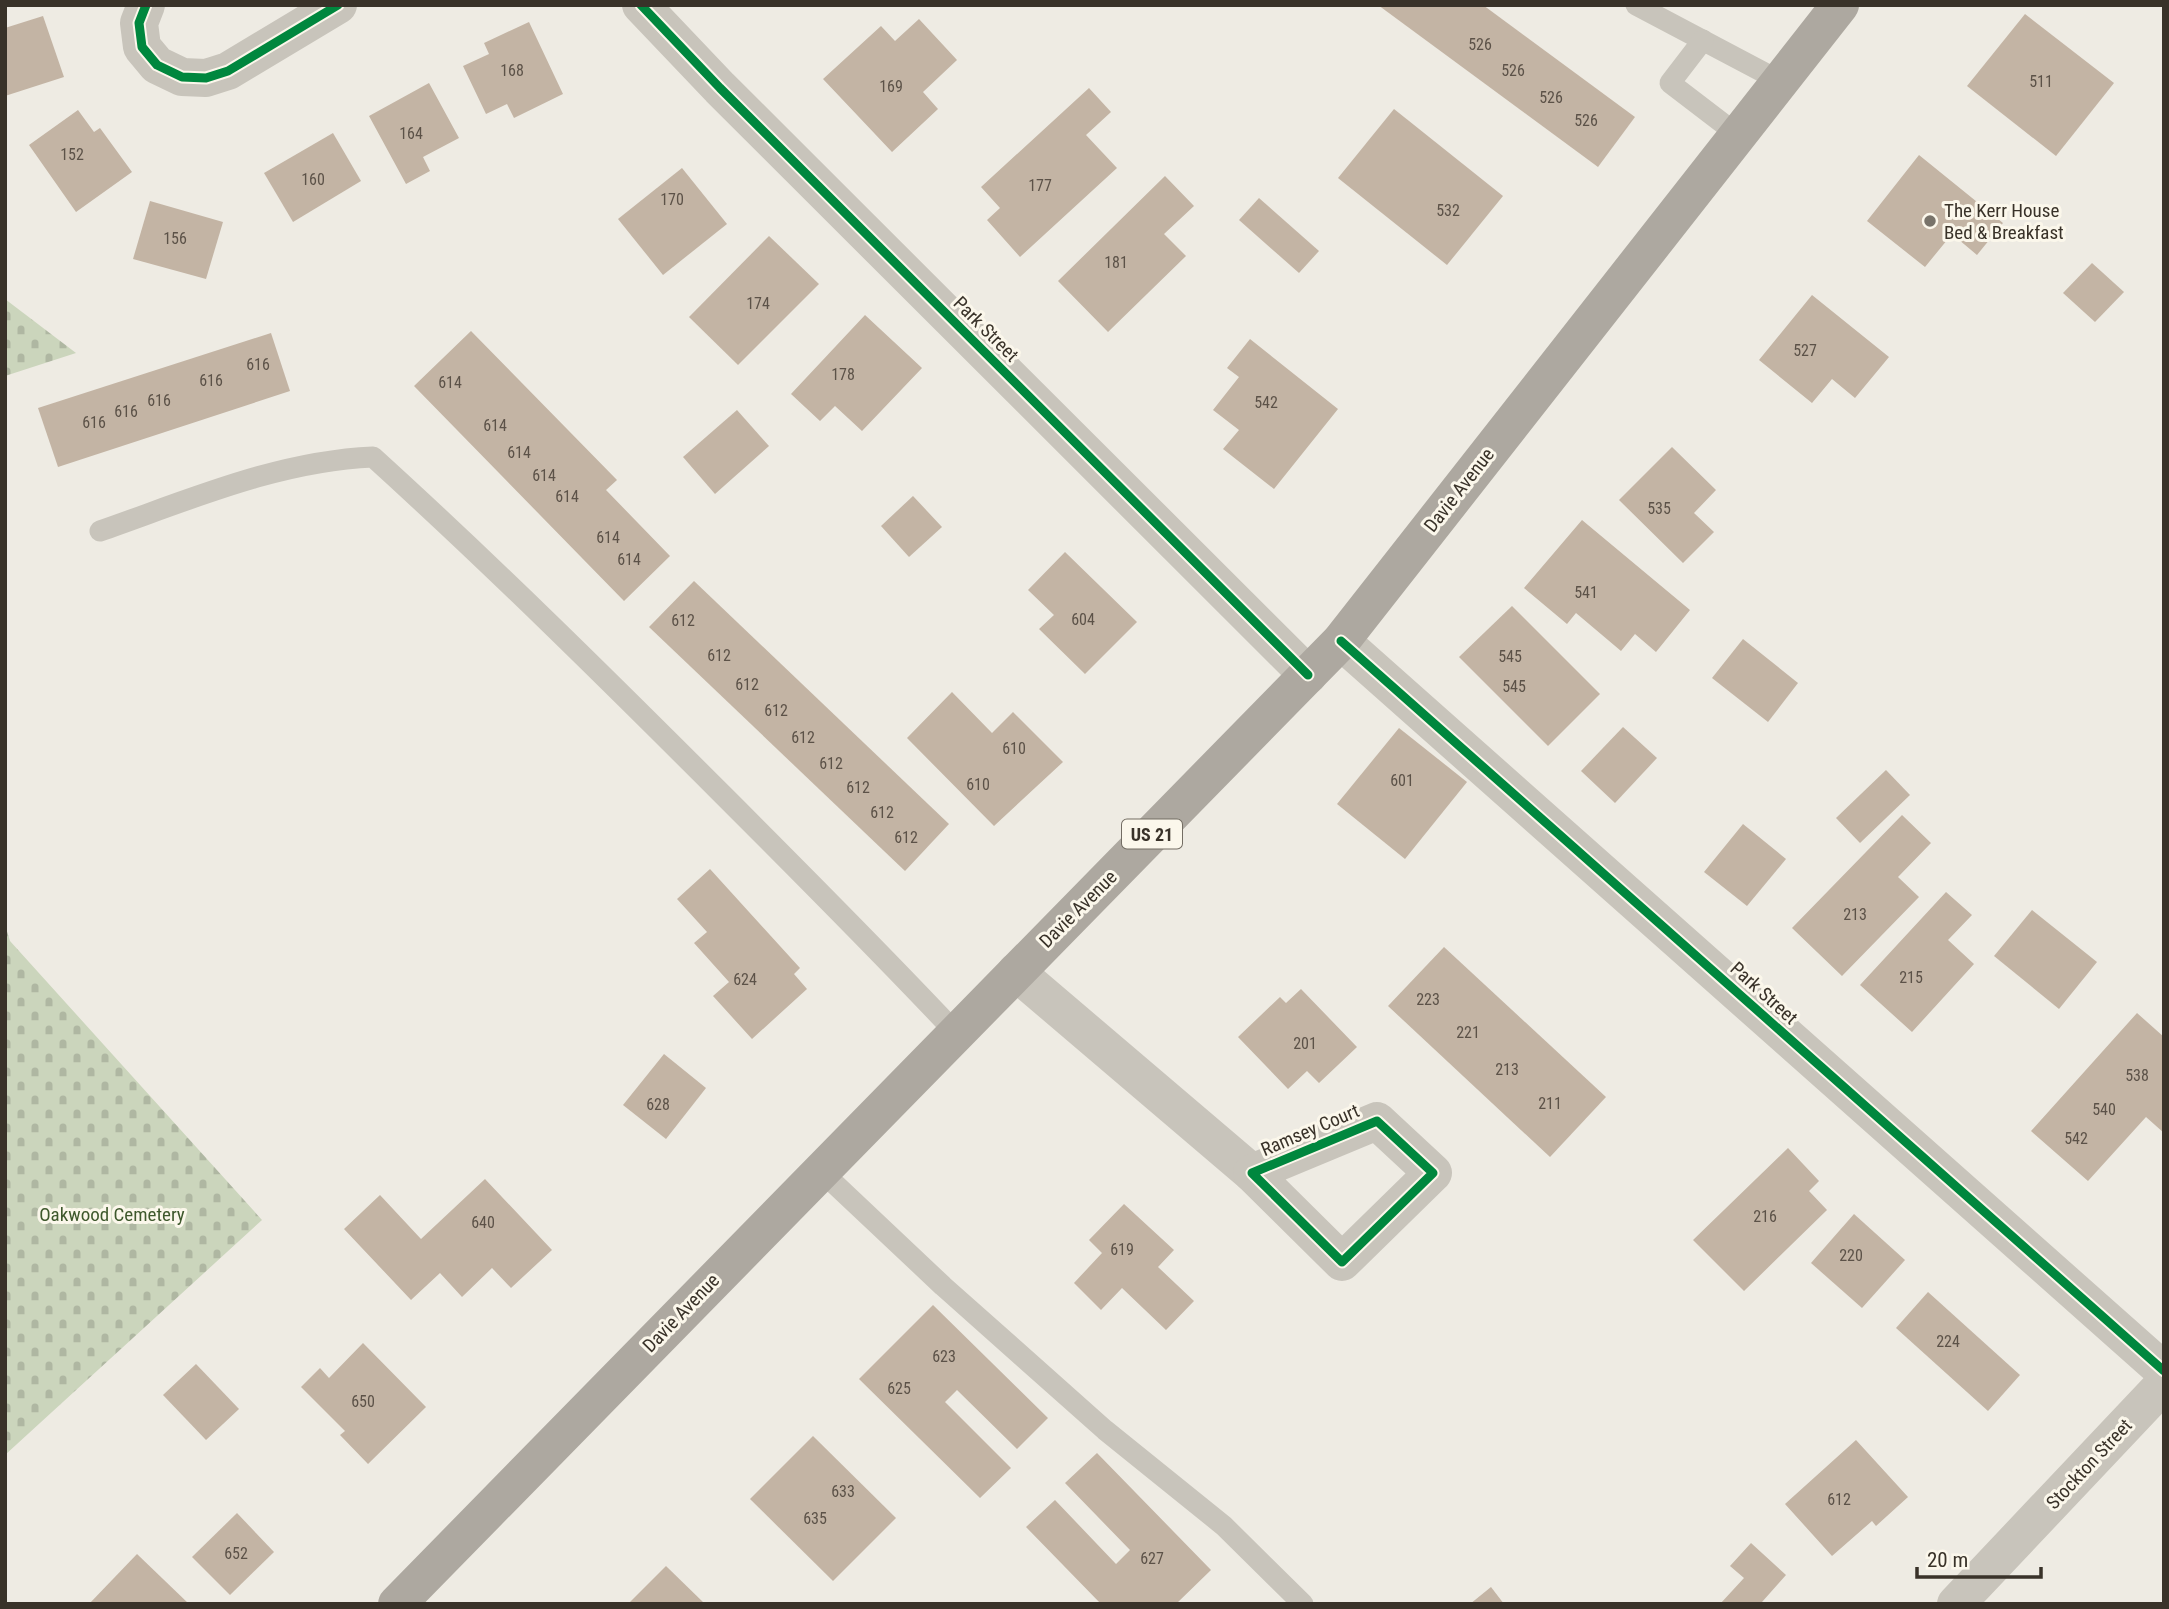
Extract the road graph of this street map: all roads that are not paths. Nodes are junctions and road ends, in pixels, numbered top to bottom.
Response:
1 (146, 5) edge
2 (338, 5) edge
3 (641, 5) edge
4 (1636, 5) edge
5 (1840, 5) edge
6 (1703, 40) junction
7 (1780, 81) junction
8 (1738, 135) junction
9 (100, 531) dead end
10 (1341, 640) junction
11 (1308, 675) junction
12 (1016, 972) junction
13 (956, 1033) junction
14 (821, 1171) junction
15 (1252, 1173) dead end
16 (2164, 1371) edge
17 (2164, 1384) edge
18 (1971, 1598) edge
19 (397, 1604) edge
20 (1303, 1604) edge

1 - 2 street
3 - 11 street, Park Street
4 - 6 lane
5 - 7 main road, Davie Avenue / US 21
6 - 7 lane
6 - 8 lane
7 - 8 main road, Davie Avenue / US 21
8 - 10 main road, Davie Avenue / US 21
9 - 13 lane
10 - 11 main road, Davie Avenue / US 21
10 - 16 street, Park Street
11 - 12 main road, Davie Avenue / US 21
12 - 13 main road, Davie Avenue / US 21
12 - 15 street, Ramsey Court
13 - 14 main road, Davie Avenue / US 21
14 - 19 main road, Davie Avenue / US 21
14 - 20 lane
17 - 18 street, Stockton Street

